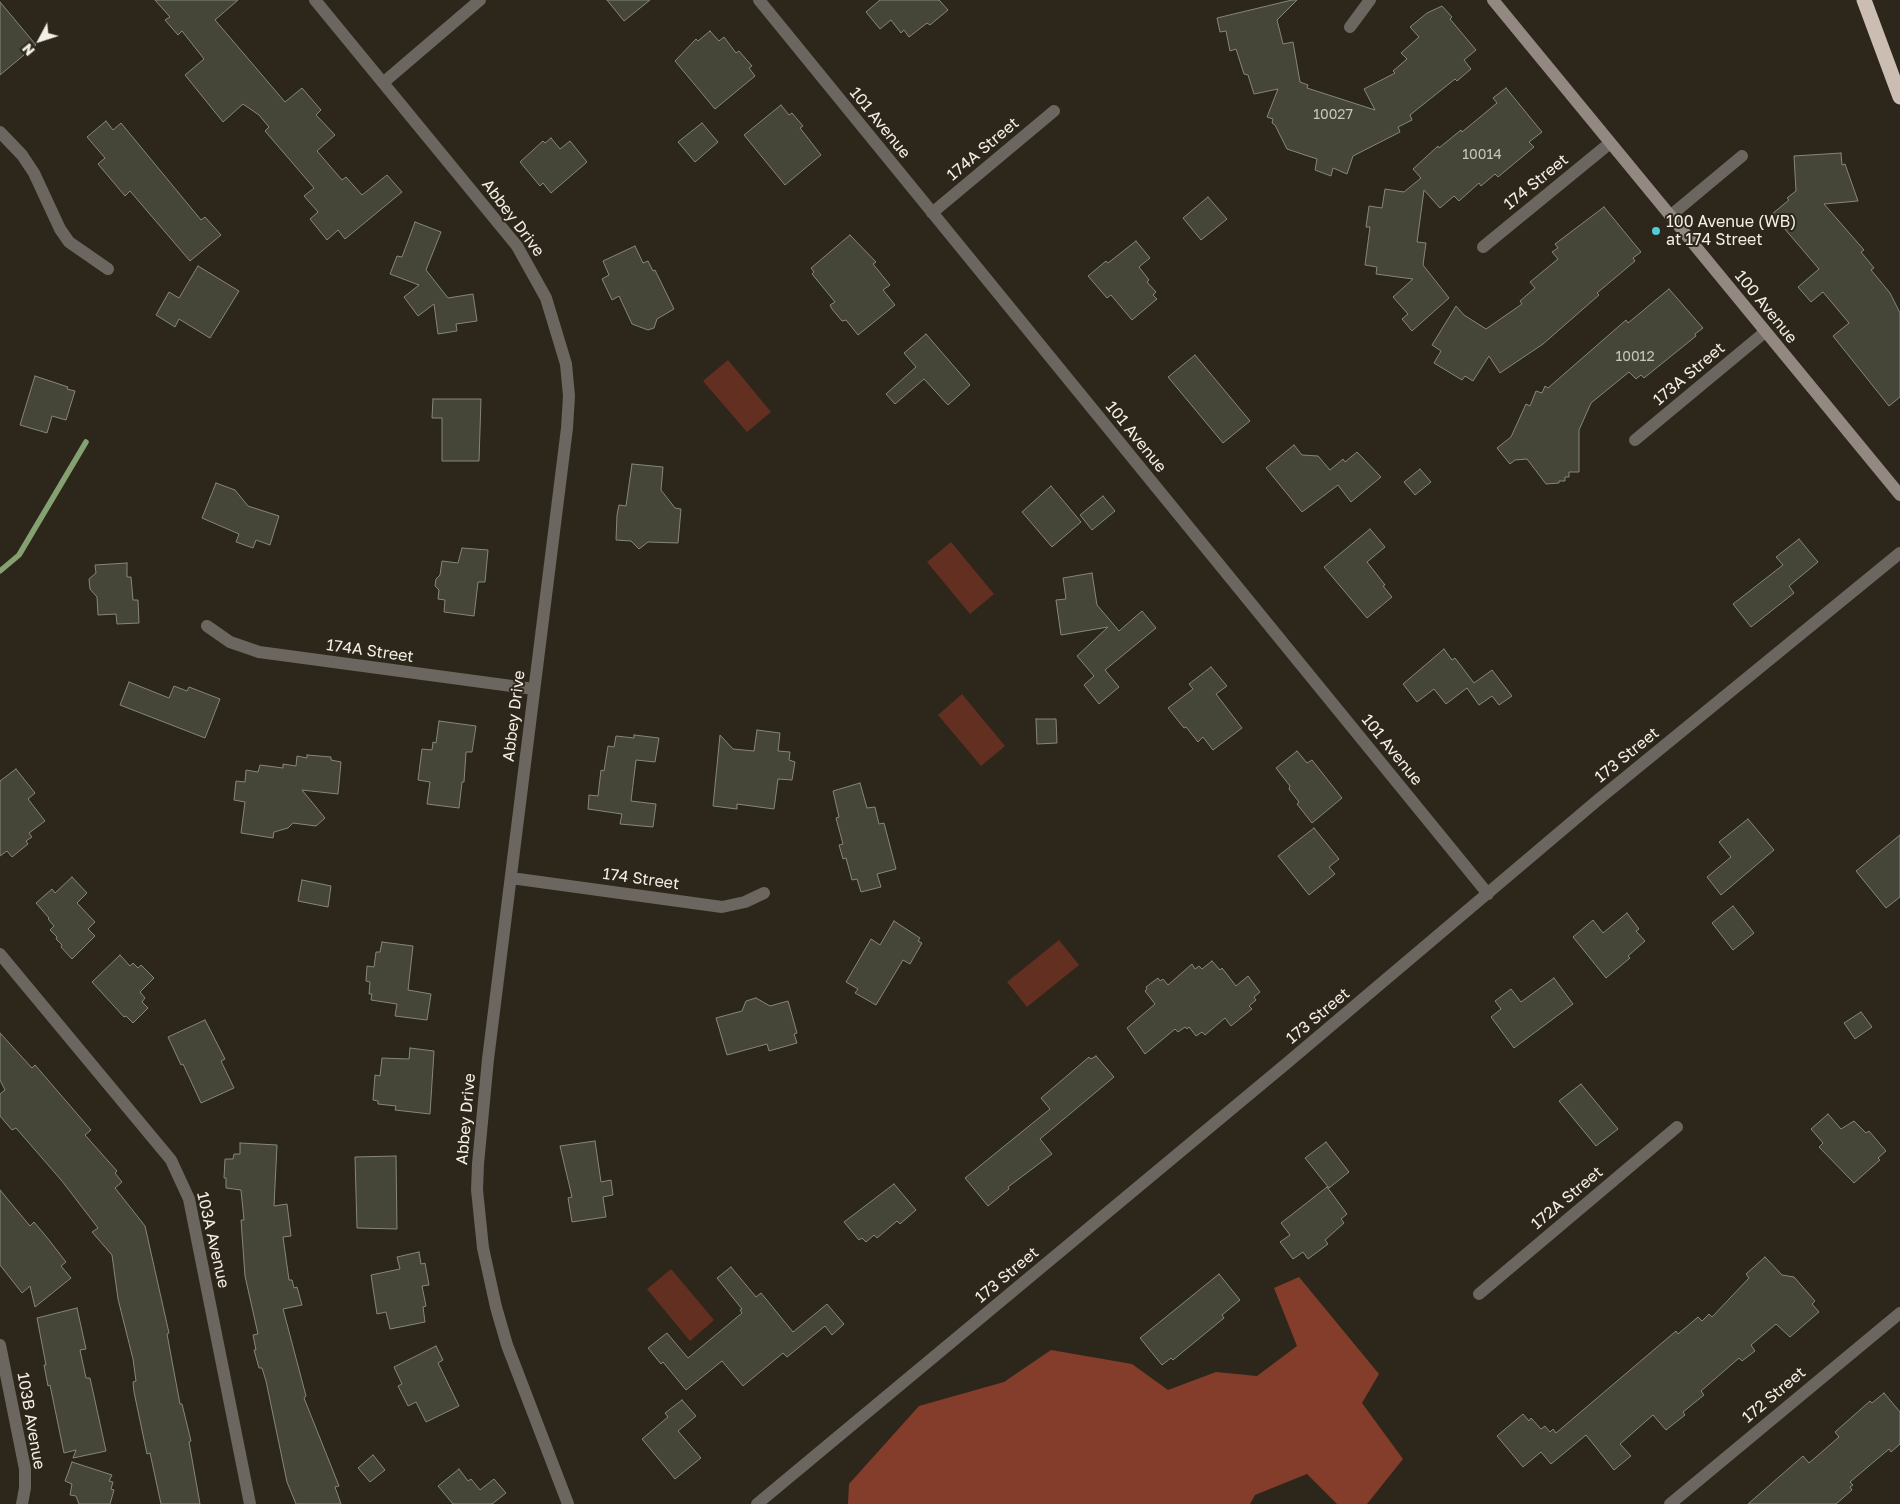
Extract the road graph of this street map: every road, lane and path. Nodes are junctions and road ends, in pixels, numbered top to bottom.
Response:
1 (315, 0) edge
2 (480, 0) edge
3 (759, 0) edge
4 (1370, 0) edge
5 (1493, 0) edge
6 (1864, 0) edge
7 (1350, 27) dead end
8 (384, 82) junction
9 (1900, 98) edge
10 (1054, 111) dead end
11 (0, 132) edge
12 (1610, 143) junction
13 (1742, 156) dead end
14 (932, 213) junction
15 (1670, 216) junction
16 (1483, 247) dead end
17 (108, 269) dead end
18 (1765, 332) junction
19 (1635, 440) dead end
20 (1900, 495) edge
21 (1900, 553) edge
22 (207, 626) dead end
23 (534, 689) junction
24 (512, 878) junction
25 (764, 893) dead end
26 (1488, 894) junction
27 (0, 954) edge
28 (1677, 1127) dead end
29 (1479, 1294) dead end
30 (1900, 1313) edge
31 (0, 1344) edge
32 (22, 1504) edge
33 (250, 1504) edge
34 (568, 1504) edge
35 (756, 1504) edge
36 (1670, 1504) edge

1 - 8 street, Abbey Drive
2 - 8 street
3 - 14 street, 101 Avenue
4 - 7 street
5 - 12 street, 100 Avenue
6 - 9 highway
8 - 23 street, Abbey Drive
10 - 14 street, 174A Street
11 - 17 street
12 - 15 street, 100 Avenue
12 - 16 street, 174 Street
13 - 15 street
14 - 26 street, 101 Avenue
15 - 18 street, 100 Avenue
18 - 19 street, 173A Street
18 - 20 street, 100 Avenue
21 - 26 street, 173 Street
22 - 23 street, 174A Street
23 - 24 street, Abbey Drive
24 - 25 street, 174 Street
24 - 34 street, Abbey Drive
26 - 35 street, 173 Street
27 - 33 street, 103A Avenue
28 - 29 street, 172A Street
30 - 36 street, 172 Street
31 - 32 street, 103B Avenue

